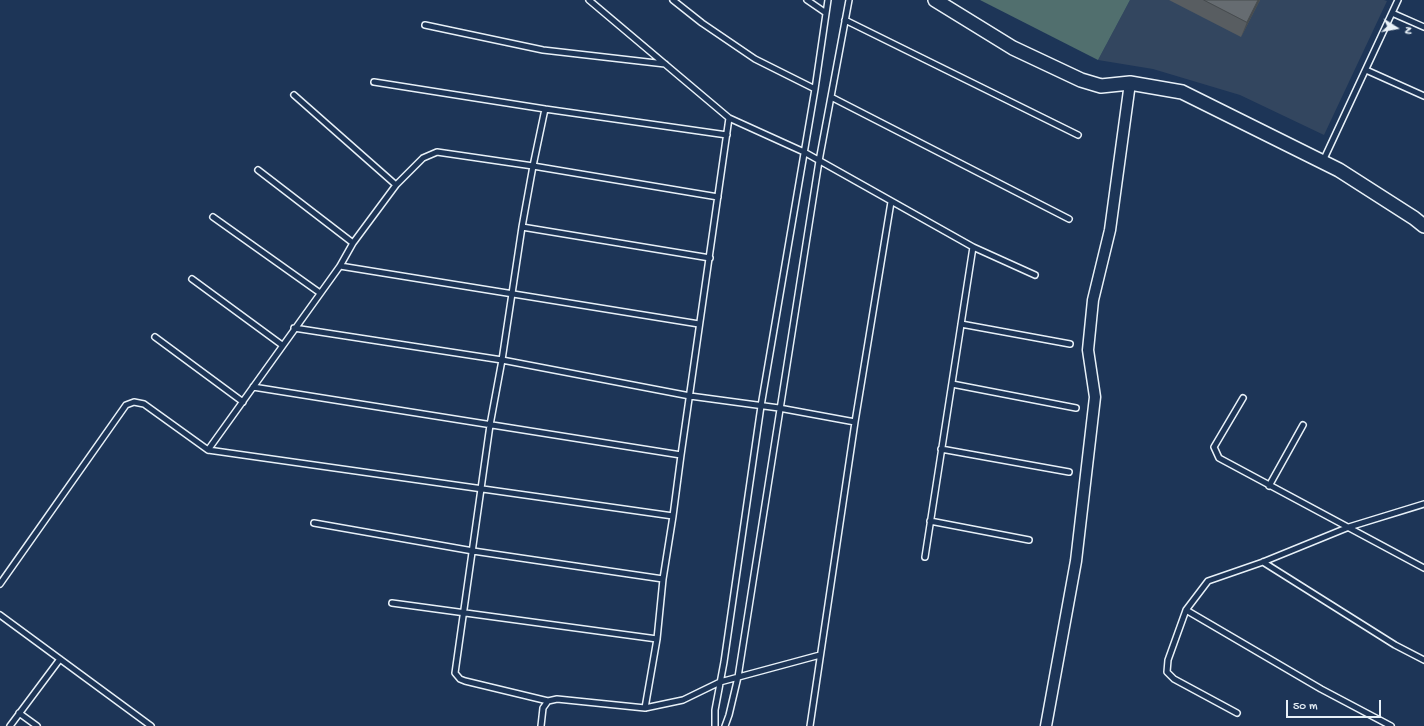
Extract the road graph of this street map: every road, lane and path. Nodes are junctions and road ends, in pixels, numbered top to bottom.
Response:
1 (589, 0) edge
2 (673, 0) edge
3 (807, 0) edge
4 (828, 0) edge
5 (849, 0) edge
6 (935, 0) edge
7 (1398, 0) edge
8 (826, 12) junction
9 (1392, 13) junction
10 (845, 20) junction
11 (425, 25) dead end
12 (1424, 27) edge
13 (666, 64) junction
14 (1366, 70) junction
15 (374, 82) dead end
16 (1130, 83) junction
17 (815, 89) junction
18 (294, 95) dead end
19 (1424, 96) edge
20 (831, 97) junction
21 (545, 110) junction
22 (729, 118) junction
23 (727, 135) junction
24 (1078, 135) dead end
25 (804, 152) junction
26 (819, 161) junction
27 (1323, 162) junction
28 (533, 166) junction
29 (258, 170) dead end
30 (396, 185) junction
31 (718, 197) junction
32 (892, 202) junction
33 (213, 217) dead end
34 (1069, 219) dead end
35 (1424, 226) edge
36 (522, 227) junction
37 (353, 243) junction
38 (973, 247) junction
39 (710, 258) junction
40 (340, 266) junction
41 (1035, 275) dead end
42 (192, 280) dead end
43 (320, 293) junction
44 (512, 295) junction
45 (699, 324) junction
46 (961, 324) junction
47 (294, 328) junction
48 (154, 337) dead end
49 (1070, 344) dead end
50 (282, 345) junction
51 (502, 360) junction
52 (952, 384) junction
53 (253, 387) junction
54 (690, 396) junction
55 (1243, 398) dead end
56 (243, 402) junction
57 (761, 406) junction
58 (779, 408) junction
59 (1076, 408) dead end
60 (855, 422) junction
61 (490, 425) junction
62 (1303, 425) dead end
63 (208, 450) junction
64 (941, 450) junction
65 (681, 455) junction
66 (1069, 472) dead end
67 (1270, 486) junction
68 (481, 488) junction
69 (1424, 504) edge
70 (673, 516) junction
71 (930, 521) junction
72 (314, 523) dead end
73 (1349, 527) junction
74 (1029, 540) dead end
75 (473, 551) junction
76 (925, 557) dead end
77 (1263, 562) junction
78 (1424, 568) edge
79 (663, 579) junction
80 (0, 584) edge
81 (392, 603) dead end
82 (1186, 610) junction
83 (463, 613) junction
84 (0, 615) edge
85 (657, 639) junction
86 (820, 655) junction
87 (60, 659) junction
88 (1424, 660) edge
89 (738, 677) junction
90 (720, 682) junction
91 (548, 701) junction
92 (645, 708) junction
93 (19, 713) junction
94 (1237, 713) dead end
95 (10, 726) edge
96 (37, 726) edge
97 (151, 726) edge
98 (541, 726) edge
99 (715, 726) edge
100 (725, 726) edge
101 (809, 726) edge
102 (1046, 726) edge
103 (1391, 726) edge

1 - 13 lane
2 - 17 lane
3 - 8 lane
4 - 8 lane
5 - 10 lane
6 - 16 street
7 - 9 lane
8 - 17 lane
9 - 12 lane
9 - 14 lane
10 - 20 lane
10 - 24 lane
11 - 13 lane
13 - 22 lane
14 - 19 lane
14 - 27 lane
15 - 21 lane
16 - 27 street
16 - 102 street
17 - 25 lane
18 - 30 lane
20 - 26 lane
20 - 34 lane
21 - 23 lane
21 - 28 lane
22 - 23 lane
22 - 25 lane
23 - 31 lane
25 - 26 lane
25 - 57 lane
26 - 32 lane
26 - 58 lane
27 - 35 street
28 - 30 lane
28 - 31 lane
28 - 36 lane
29 - 37 lane
30 - 37 lane
31 - 39 lane
32 - 38 lane
32 - 60 lane
33 - 43 lane
36 - 39 lane
36 - 44 lane
37 - 40 lane
38 - 41 lane
38 - 46 lane
39 - 45 lane
40 - 43 lane
40 - 44 lane
42 - 50 lane
43 - 47 lane
44 - 45 lane
44 - 51 lane
45 - 54 lane
46 - 49 lane
46 - 52 lane
47 - 50 lane
47 - 51 lane
48 - 56 lane
50 - 53 lane
51 - 54 lane
51 - 61 lane
52 - 59 lane
52 - 64 lane
53 - 56 lane
53 - 61 lane
54 - 57 lane
54 - 65 lane
55 - 67 lane
56 - 63 lane
57 - 58 lane
57 - 90 lane
58 - 60 lane
58 - 89 lane
60 - 86 lane
61 - 65 lane
61 - 68 lane
62 - 67 lane
63 - 68 lane
63 - 80 lane
64 - 66 lane
64 - 71 lane
65 - 70 lane
67 - 73 lane
68 - 70 lane
68 - 75 lane
69 - 73 lane
70 - 79 lane
71 - 74 lane
71 - 76 lane
72 - 75 lane
73 - 77 lane
73 - 78 lane
75 - 79 lane
75 - 83 lane
77 - 82 lane
77 - 88 lane
79 - 85 lane
81 - 83 lane
82 - 94 lane
82 - 103 lane
83 - 85 lane
83 - 91 lane
84 - 87 lane
85 - 92 lane
86 - 89 lane
86 - 101 lane
87 - 93 lane
87 - 97 lane
89 - 90 lane
89 - 100 lane
90 - 92 lane
90 - 99 lane
91 - 92 lane
91 - 98 lane
93 - 95 lane
93 - 96 lane

